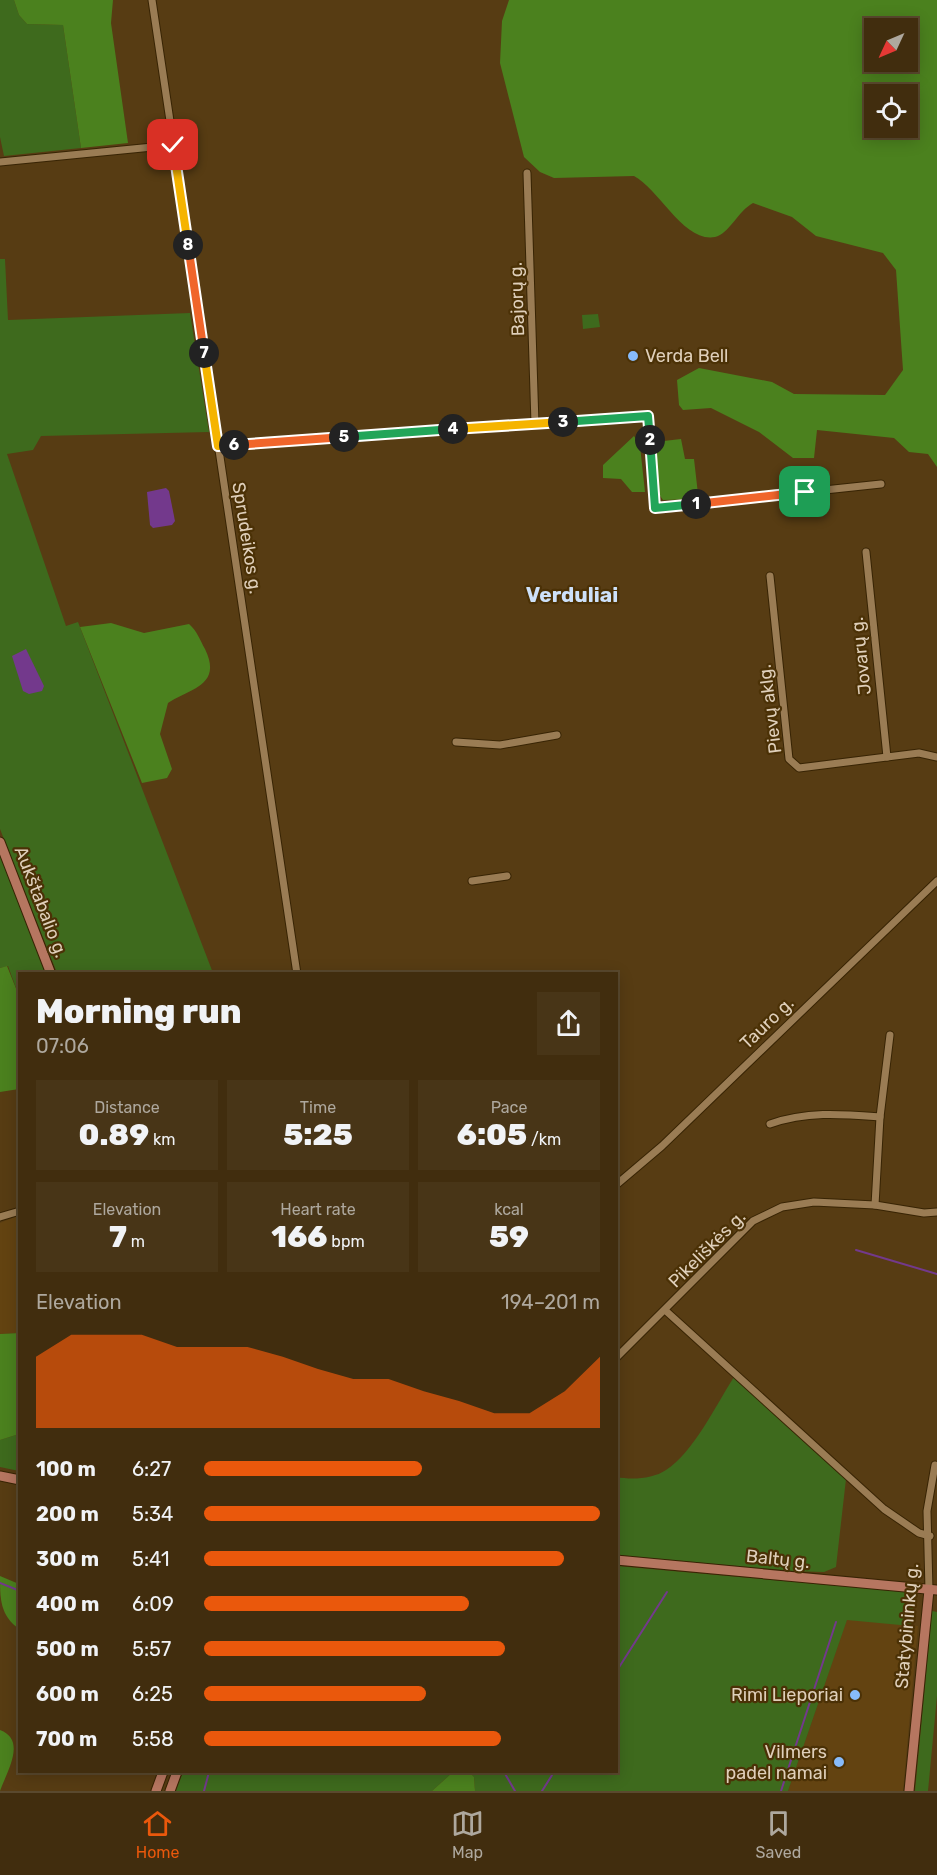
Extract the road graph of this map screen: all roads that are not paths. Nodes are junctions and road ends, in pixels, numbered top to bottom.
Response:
1 (152, 0) edge
2 (173, 145) junction
3 (0, 162) edge
4 (527, 173) dead end
5 (535, 424) junction
6 (218, 446) junction
7 (880, 484) dead end
8 (866, 552) dead end
9 (770, 576) dead end
10 (556, 735) dead end
11 (456, 742) dead end
12 (887, 757) junction
13 (937, 757) edge
14 (0, 842) edge
15 (507, 876) dead end
16 (937, 881) edge
17 (472, 882) dead end
18 (50, 972) edge
19 (297, 972) edge
20 (890, 1035) dead end
21 (880, 1117) junction
22 (770, 1124) dead end
23 (618, 1183) edge
24 (875, 1205) junction
25 (18, 1211) edge
26 (937, 1212) edge
27 (0, 1217) edge
28 (666, 1311) junction
29 (618, 1356) edge
30 (935, 1466) dead end
31 (0, 1476) edge
32 (18, 1480) edge
33 (930, 1536) junction
34 (618, 1560) edge
35 (933, 1590) edge
36 (163, 1773) edge
37 (177, 1773) edge
38 (156, 1791) edge
39 (171, 1791) edge
40 (909, 1791) edge

1 - 2 street, Sprudeikos g.
2 - 3 street
2 - 6 street, Sprudeikos g.
4 - 5 street, Bajorų g.
5 - 6 street
5 - 7 street
6 - 19 street, Sprudeikos g.
8 - 12 street, Jovarų g.
9 - 12 street, Pievų aklg.
10 - 11 street
12 - 13 street, Pievų aklg.
14 - 18 main road, Aukštabalio g.
15 - 17 street
16 - 23 street, Tauro g.
20 - 21 street
21 - 22 street
21 - 24 street
24 - 26 street, Pikeliškės g.
24 - 28 street, Pikeliškės g.
25 - 27 street
28 - 29 street, Pikeliškės g.
28 - 33 street
30 - 33 street, Statybininkų g.
31 - 32 main road
33 - 35 street, Statybininkų g.
34 - 35 main road, Baltų g.
35 - 40 main road, Statybininkų g.
36 - 38 main road
37 - 39 main road

